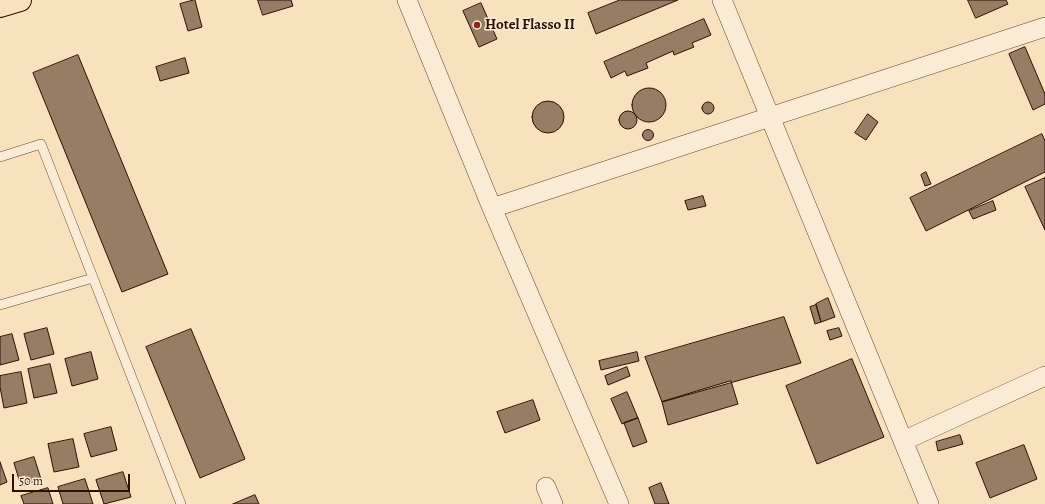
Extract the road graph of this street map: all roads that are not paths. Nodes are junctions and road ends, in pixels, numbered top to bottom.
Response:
1 (20, 0) edge
2 (407, 0) edge
3 (722, 0) edge
4 (0, 6) edge
5 (1045, 27) edge
6 (770, 117) junction
7 (0, 157) edge
8 (492, 208) junction
9 (93, 278) junction
10 (0, 305) edge
11 (1045, 376) edge
12 (903, 441) junction
13 (181, 504) edge
14 (619, 504) edge
15 (929, 504) edge

1 - 4 main road
2 - 8 street
3 - 6 street
5 - 6 street
6 - 8 street
6 - 12 street
7 - 9 lane
8 - 14 street
9 - 10 lane
9 - 13 lane
11 - 12 street
12 - 15 street

